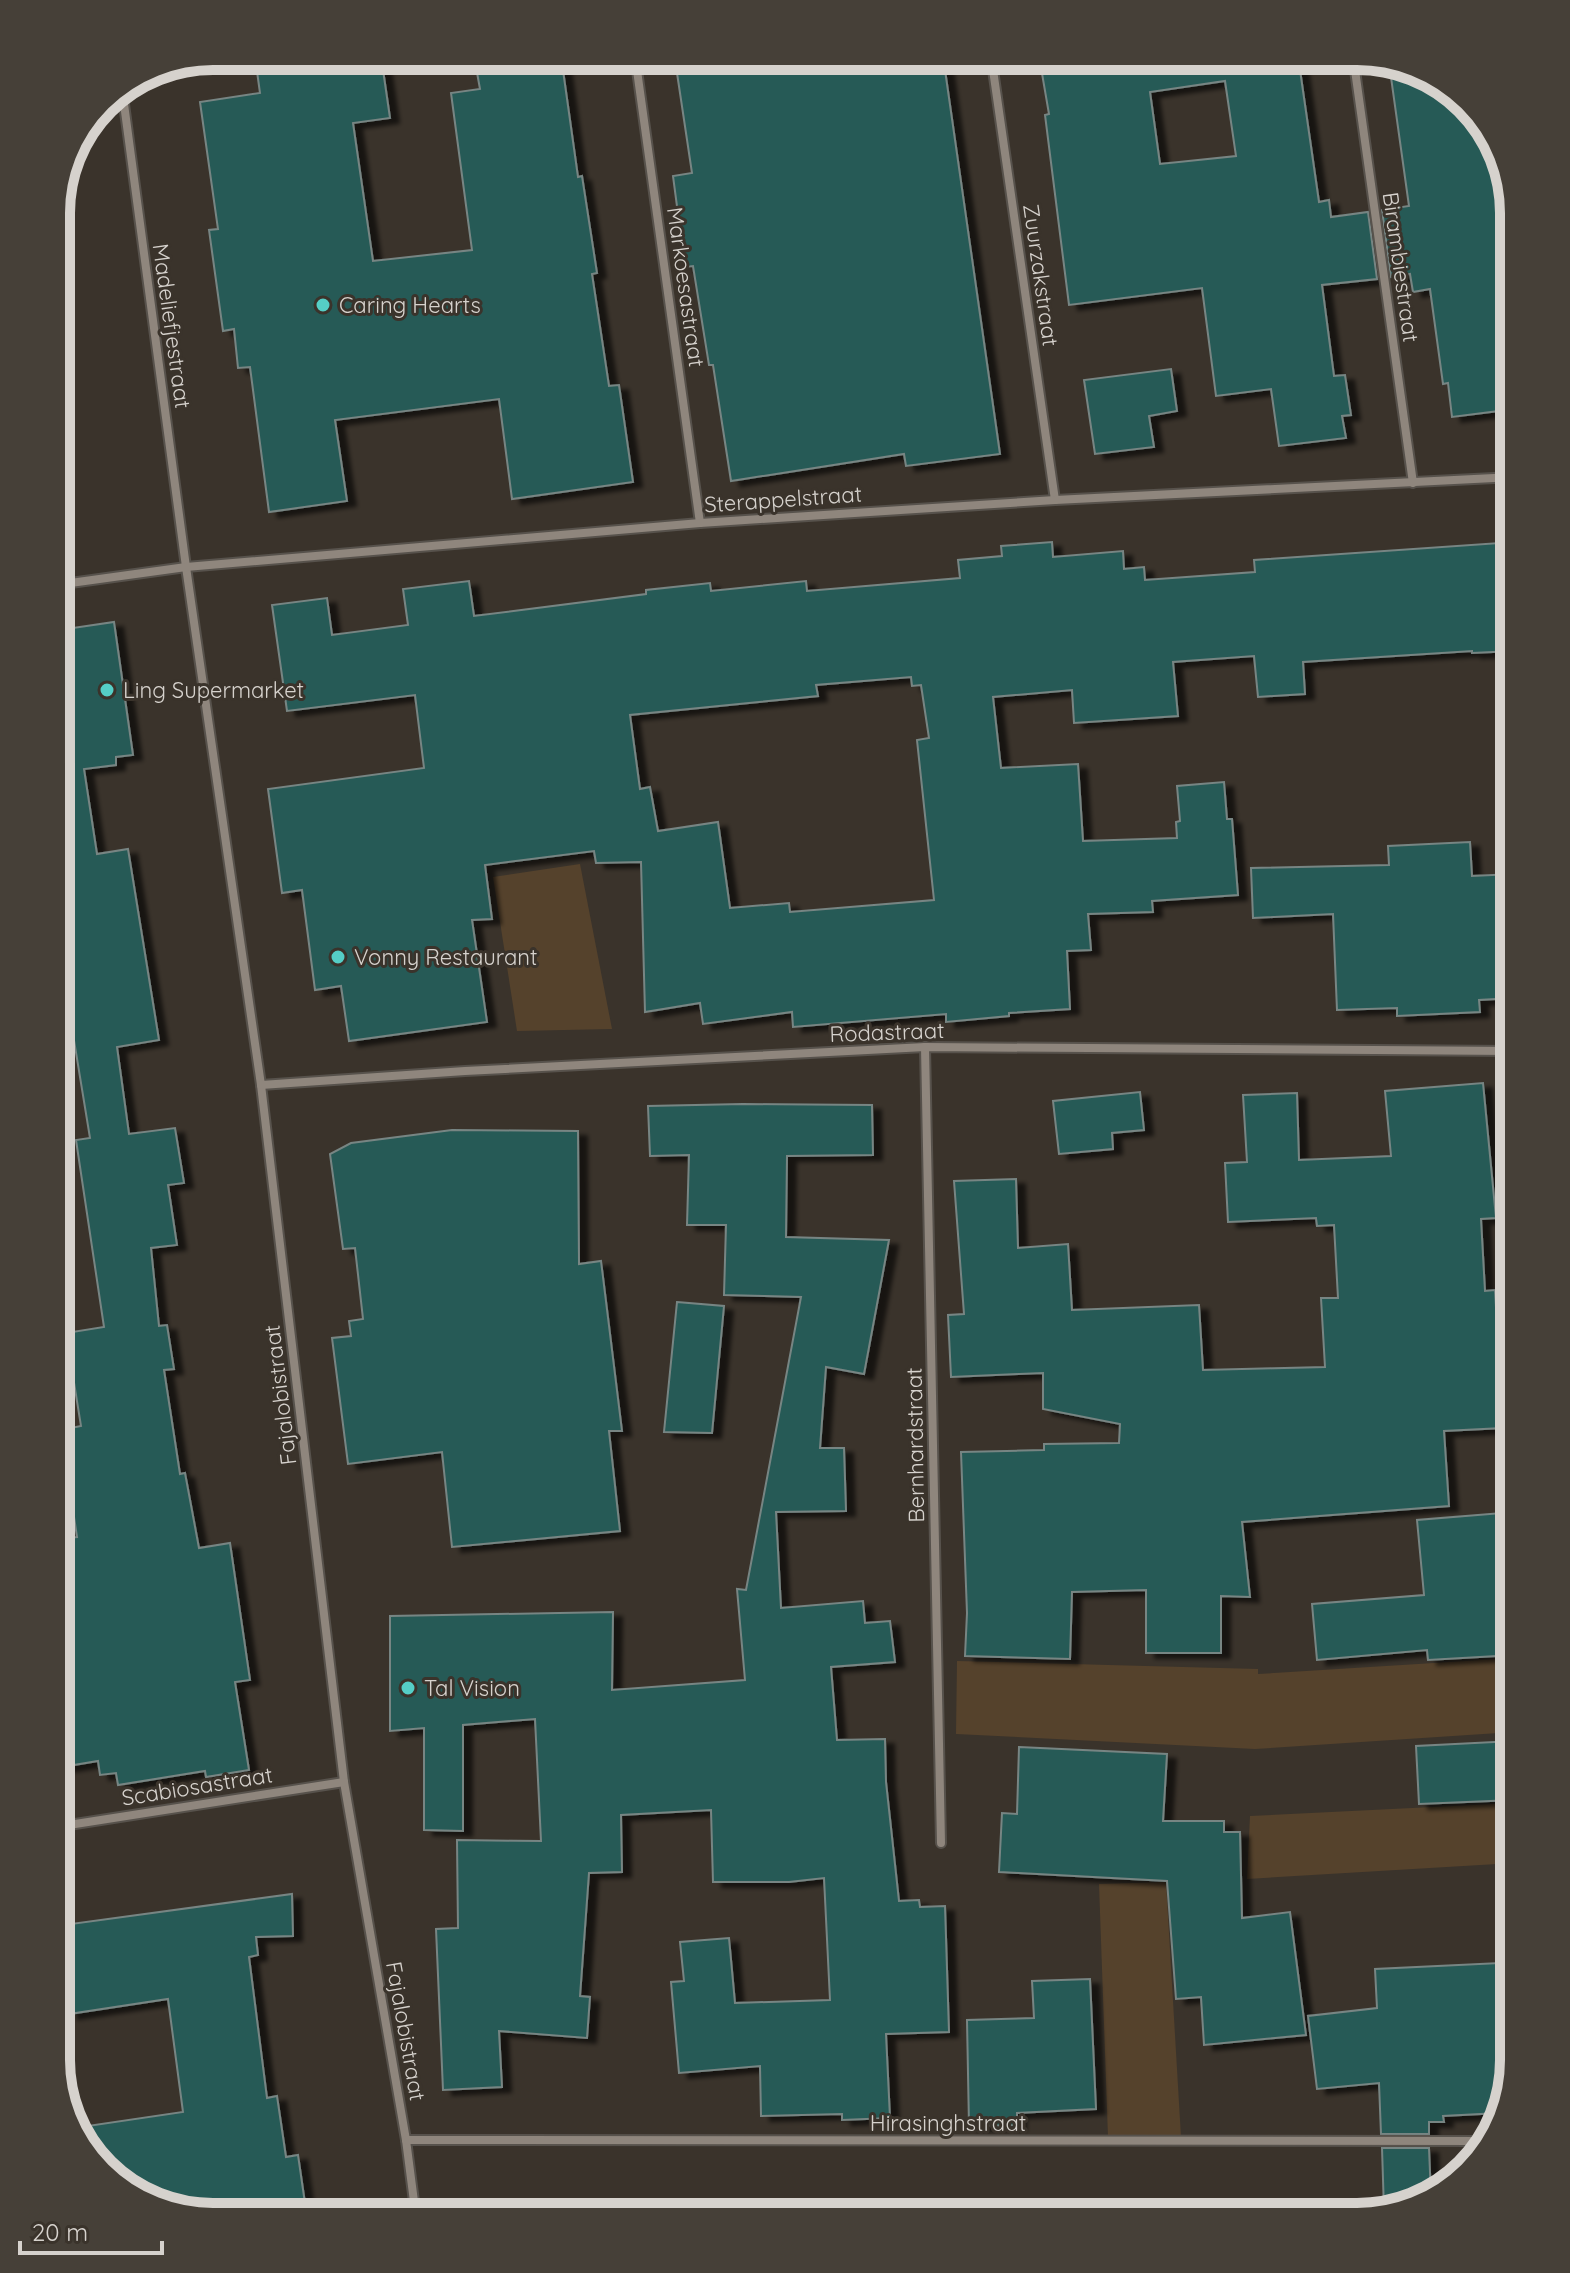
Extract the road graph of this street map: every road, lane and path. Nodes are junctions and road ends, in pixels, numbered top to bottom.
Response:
1 (637, 70) edge
2 (993, 70) edge
3 (1355, 70) edge
4 (124, 102) edge
5 (1500, 478) edge
6 (1413, 483) junction
7 (1055, 500) junction
8 (700, 523) junction
9 (186, 567) junction
10 (70, 583) edge
11 (925, 1047) junction
12 (1500, 1051) edge
13 (261, 1085) junction
14 (344, 1782) junction
15 (70, 1825) edge
16 (941, 1843) dead end
17 (406, 2140) junction
18 (1474, 2141) edge
19 (414, 2203) edge

1 - 8 street, Markoesastraat
2 - 7 street, Zuurzakstraat
3 - 6 street, Birambiestraat
4 - 9 street, Madeliefjestraat
5 - 6 street, Sterappelstraat
6 - 7 street, Sterappelstraat
7 - 8 street, Sterappelstraat
8 - 9 street, Sterappelstraat
9 - 10 street, Sterappelstraat
9 - 13 street, Fajalobistraat
11 - 12 street, Rodastraat
11 - 13 street, Rodastraat
11 - 16 street, Bernhardstraat
13 - 14 street, Fajalobistraat
14 - 15 street, Scabiosastraat
14 - 17 street, Fajalobistraat
17 - 18 street, Hirasinghstraat
17 - 19 street, Fajalobistraat

